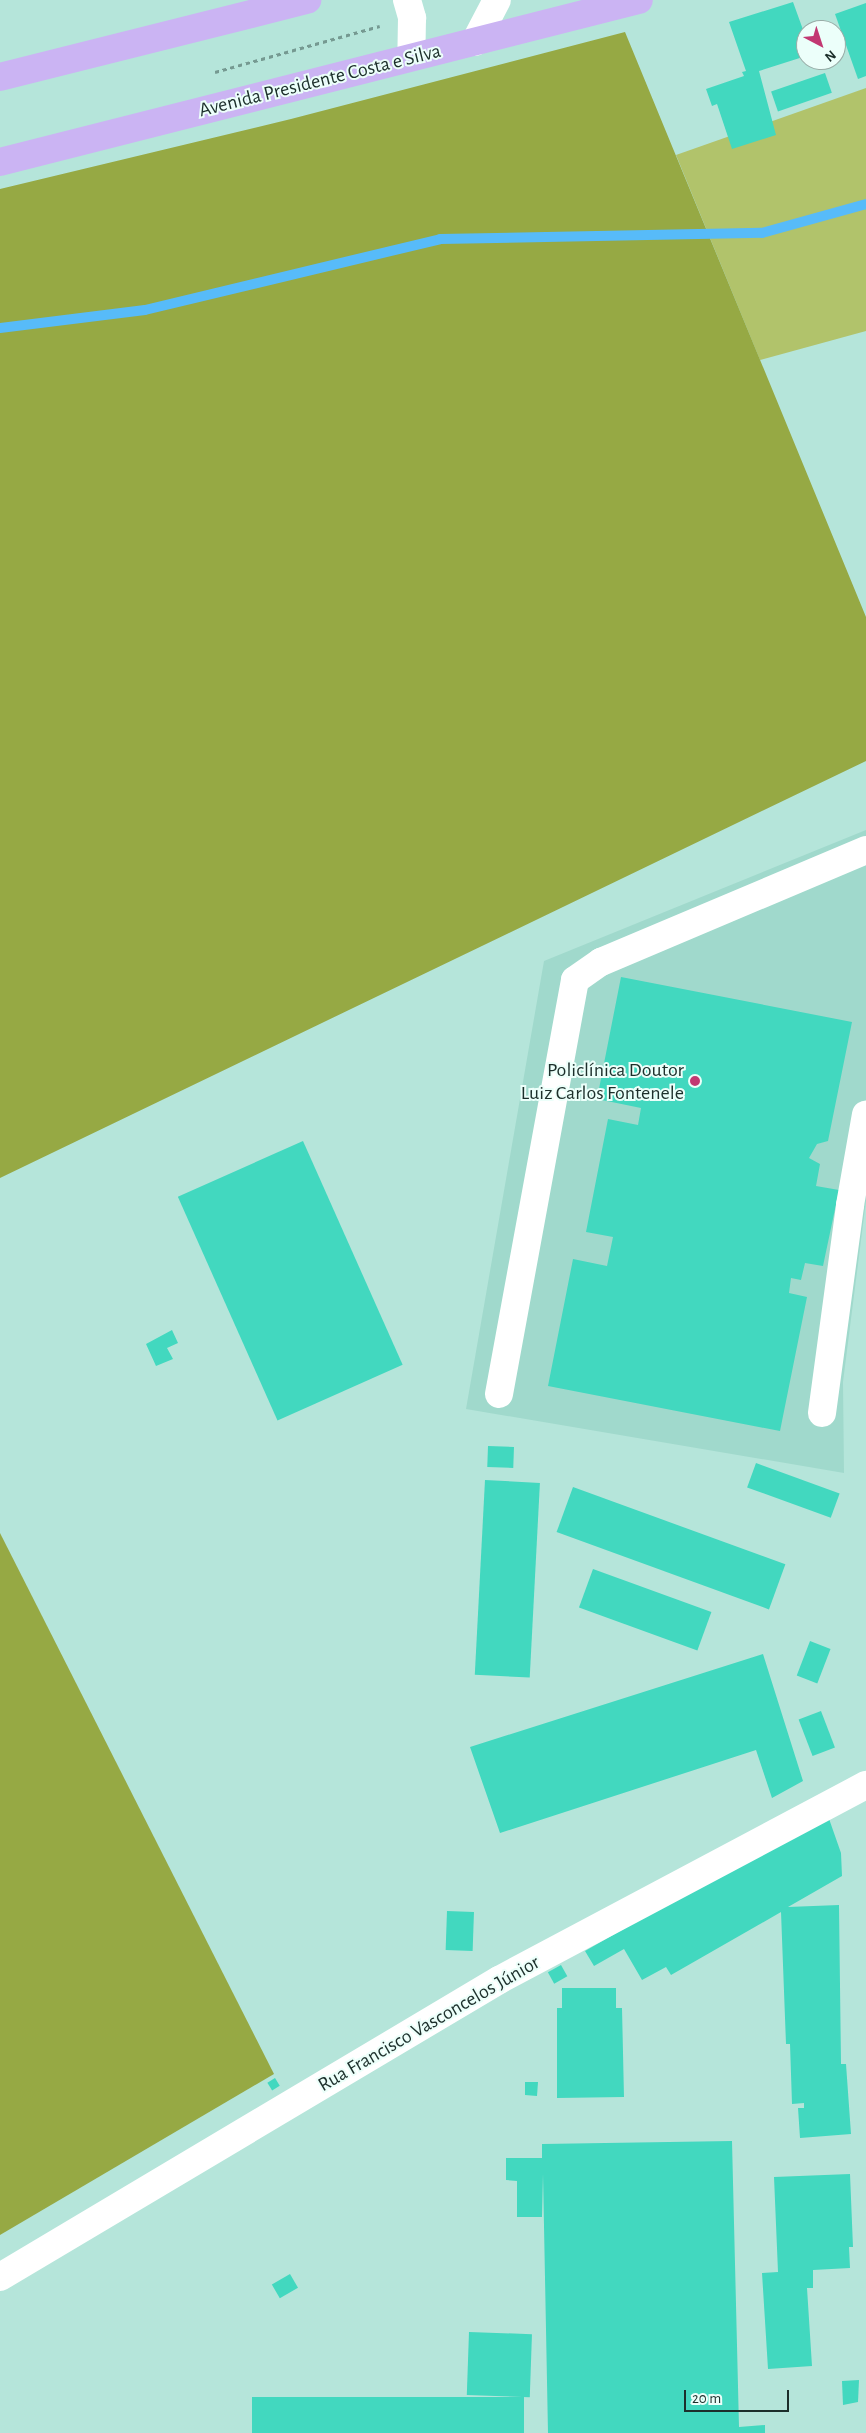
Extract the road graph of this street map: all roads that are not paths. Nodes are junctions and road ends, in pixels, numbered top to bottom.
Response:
1 (307, 0) edge
2 (407, 0) edge
3 (497, 0) edge
4 (639, 0) edge
5 (475, 42) junction
6 (411, 58) junction
7 (0, 76) edge
8 (0, 162) edge
9 (866, 850) edge
10 (866, 1114) edge
11 (499, 1394) dead end
12 (822, 1413) dead end
13 (866, 1785) edge
14 (0, 2277) edge

1 - 7 main road
2 - 6 street
3 - 5 street
4 - 5 main road, Avenida Presidente Costa e Silva
5 - 6 main road, Avenida Presidente Costa e Silva
6 - 8 main road, Avenida Presidente Costa e Silva
9 - 11 street
10 - 12 street
13 - 14 street, Rua Francisco Vasconcelos Júnior

